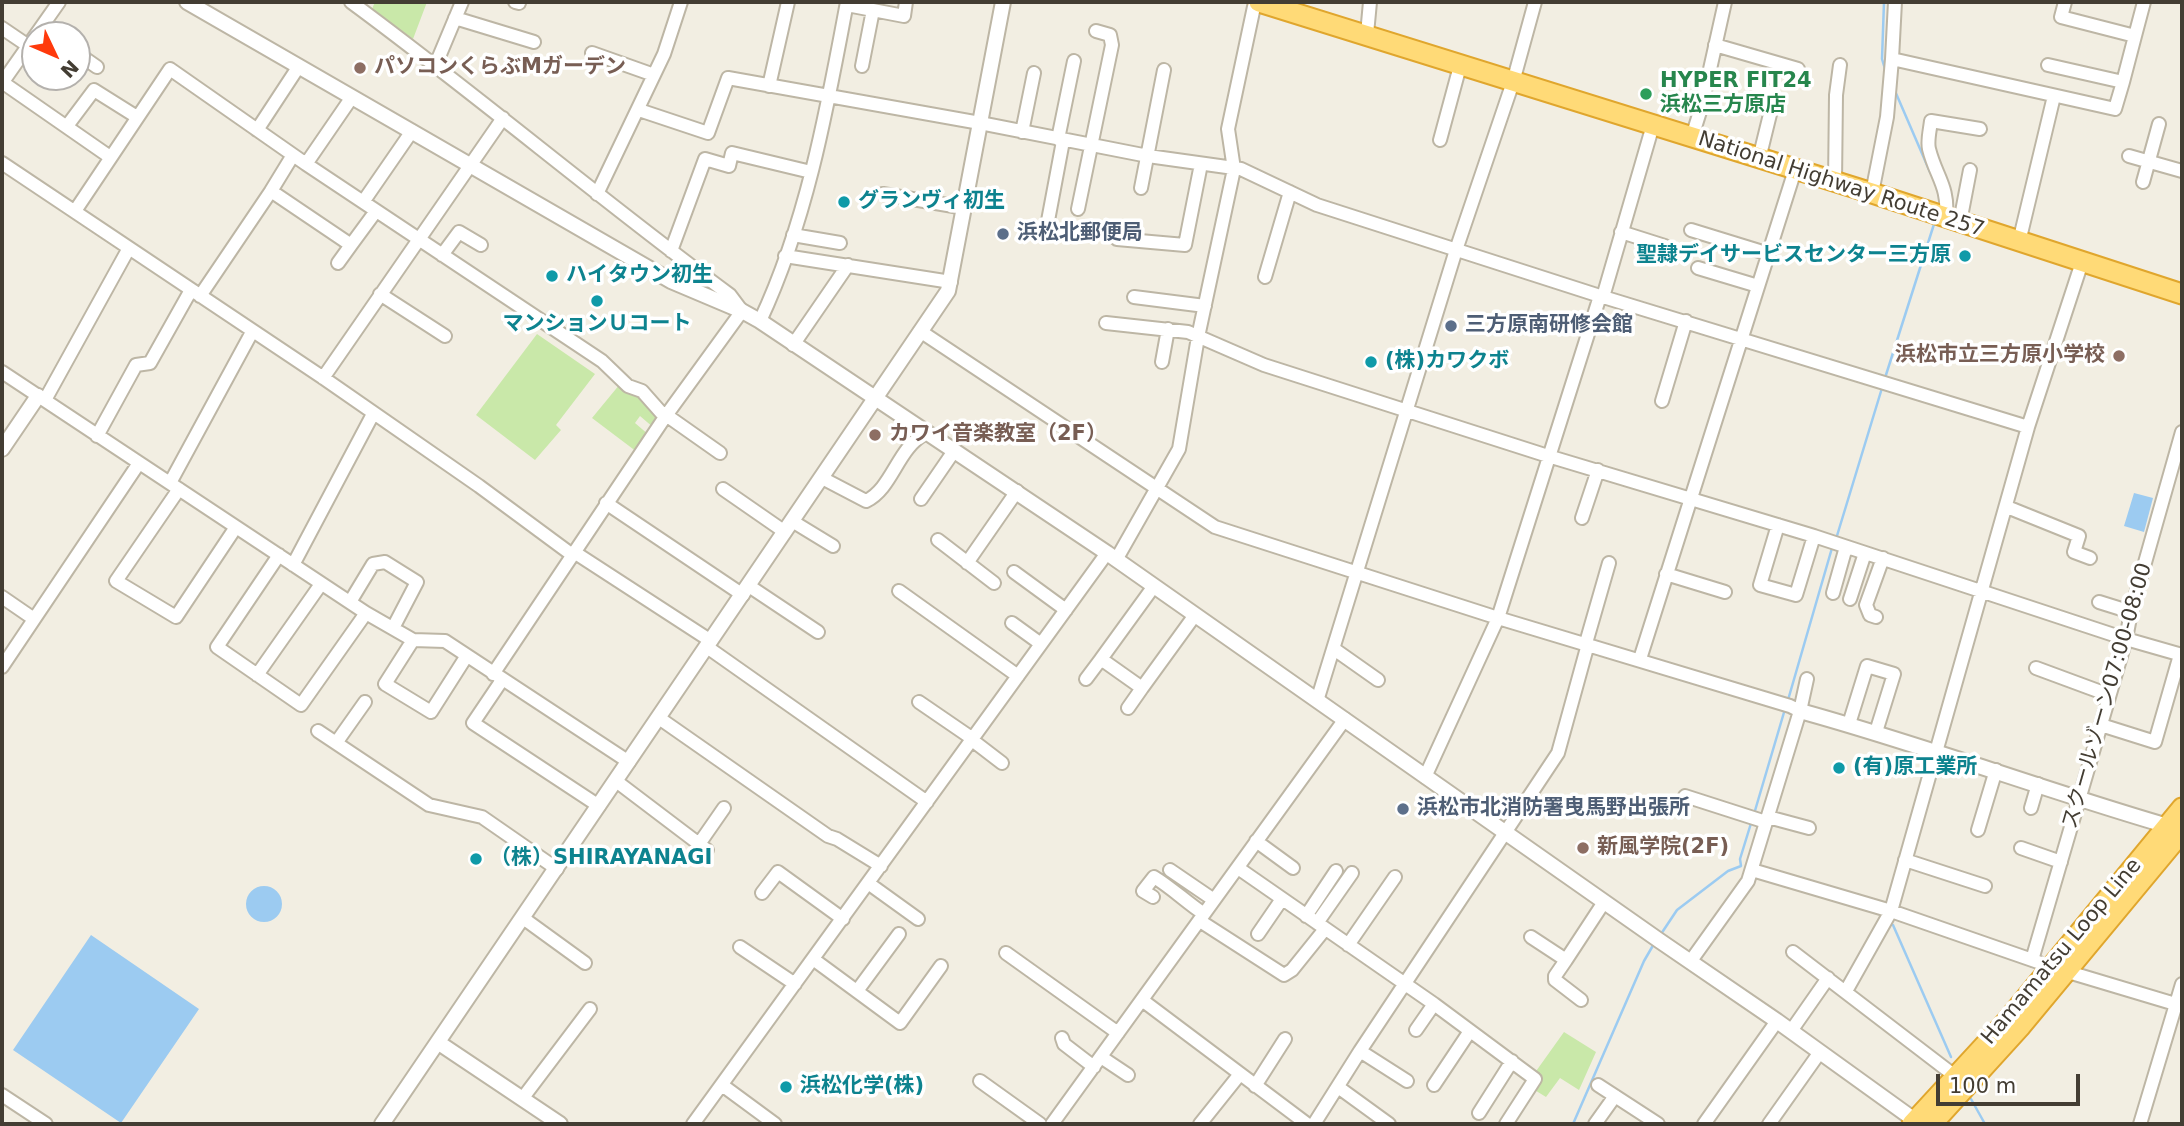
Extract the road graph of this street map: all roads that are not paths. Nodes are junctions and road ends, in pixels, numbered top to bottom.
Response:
1 (59, 2) edge
2 (187, 2) edge
3 (352, 2) edge
4 (462, 2) edge
5 (681, 2) edge
6 (788, 2) edge
7 (906, 2) edge
8 (1003, 2) edge
9 (1257, 2) edge
10 (1370, 2) edge
11 (1535, 2) edge
12 (1725, 2) edge
13 (1895, 2) edge
14 (2065, 2) edge
15 (2144, 2) edge
16 (847, 4) edge
17 (873, 10) junction
18 (456, 18) junction
19 (50, 21) edge
20 (2, 28) edge
21 (1096, 31) dead end
22 (1367, 34) junction
23 (2135, 36) junction
24 (21, 42) edge
25 (534, 42) dead end
26 (1715, 45) junction
27 (592, 52) dead end
28 (21, 55) edge
29 (1074, 61) dead end
30 (91, 63) edge
31 (436, 64) junction
32 (1892, 64) junction
33 (1840, 65) dead end
34 (2049, 65) dead end
35 (299, 66) junction
36 (862, 66) dead end
37 (1460, 66) junction
38 (97, 67) dead end
39 (1798, 69) dead end
40 (1164, 70) dead end
41 (1034, 73) dead end
42 (654, 75) junction
43 (1755, 79) dead end
44 (1513, 82) junction
45 (2123, 82) junction
46 (2, 83) edge
47 (769, 86) junction
48 (2054, 96) junction
49 (352, 97) junction
50 (831, 98) junction
51 (639, 110) junction
52 (137, 117) junction
53 (503, 118) junction
54 (980, 123) junction
55 (2159, 124) dead end
56 (1653, 125) junction
57 (67, 126) junction
58 (1980, 129) dead end
59 (257, 130) junction
60 (412, 131) junction
61 (1022, 132) junction
62 (1692, 137) junction
63 (1060, 140) junction
64 (1440, 141) dead end
65 (1092, 146) junction
66 (293, 155) junction
67 (110, 156) junction
68 (1148, 156) junction
69 (2129, 156) dead end
70 (1759, 159) junction
71 (2149, 162) junction
72 (306, 164) junction
73 (469, 164) junction
74 (1201, 164) junction
75 (1234, 169) junction
76 (4, 170) edge
77 (1795, 170) junction
78 (1970, 170) dead end
79 (2182, 171) edge
80 (811, 172) junction
81 (2143, 182) dead end
82 (1835, 183) junction
83 (1141, 188) dead end
84 (271, 191) junction
85 (1290, 192) junction
86 (1871, 193) junction
87 (597, 194) junction
88 (883, 194) dead end
89 (363, 202) junction
90 (965, 208) junction
91 (1078, 209) dead end
92 (75, 211) junction
93 (376, 211) junction
94 (1944, 217) junction
95 (1047, 226) dead end
96 (1690, 230) dead end
97 (1621, 232) junction
98 (793, 235) junction
99 (418, 238) junction
100 (1117, 239) dead end
101 (2019, 242) junction
102 (840, 243) dead end
103 (351, 245) junction
104 (481, 245) dead end
105 (1665, 246) dead end
106 (129, 248) junction
107 (1456, 250) junction
108 (671, 251) junction
109 (1769, 254) junction
110 (442, 255) junction
111 (785, 256) junction
112 (2082, 262) junction
113 (338, 263) dead end
114 (848, 265) junction
115 (1698, 268) dead end
116 (1265, 277) dead end
117 (951, 282) junction
118 (1758, 286) junction
119 (195, 293) junction
120 (380, 294) junction
121 (2182, 294) edge
122 (1602, 296) junction
123 (1135, 297) dead end
124 (1205, 306) junction
125 (742, 311) junction
126 (761, 321) junction
127 (1686, 321) junction
128 (1106, 323) dead end
129 (1168, 329) junction
130 (920, 331) junction
131 (252, 332) junction
132 (445, 336) dead end
133 (1198, 337) junction
134 (1742, 338) junction
135 (793, 345) junction
136 (1162, 362) dead end
137 (2, 372) edge
138 (323, 378) junction
139 (41, 398) junction
140 (874, 399) junction
141 (1662, 401) dead end
142 (1407, 410) junction
143 (373, 414) junction
144 (665, 416) junction
145 (2028, 427) junction
146 (2182, 432) edge
147 (926, 433) junction
148 (97, 436) junction
149 (2, 449) edge
150 (954, 451) junction
151 (719, 453) dead end
152 (1548, 456) junction
153 (139, 463) junction
154 (1598, 470) junction
155 (2176, 477) edge
156 (822, 478) junction
157 (174, 486) junction
158 (1158, 488) junction
159 (723, 489) dead end
160 (1017, 491) junction
161 (1691, 498) junction
162 (921, 499) dead end
163 (606, 503) junction
164 (2007, 507) junction
165 (1582, 518) dead end
166 (1778, 525) junction
167 (236, 527) junction
168 (789, 527) junction
169 (938, 541) dead end
170 (1831, 542) junction
171 (833, 546) dead end
172 (573, 553) junction
173 (1865, 553) junction
174 (279, 555) junction
175 (1112, 556) junction
176 (1883, 558) junction
177 (2090, 558) dead end
178 (967, 562) junction
179 (1609, 563) dead end
180 (293, 565) junction
181 (1357, 571) junction
182 (1014, 572) dead end
183 (1666, 574) junction
184 (994, 583) dead end
185 (321, 584) junction
186 (1154, 586) junction
187 (746, 590) junction
188 (899, 591) dead end
189 (1982, 591) junction
190 (1726, 592) dead end
191 (1833, 593) dead end
192 (2, 597) edge
193 (1850, 599) dead end
194 (2099, 602) dead end
195 (350, 603) junction
196 (1066, 610) junction
197 (2131, 612) junction
198 (366, 613) junction
199 (1195, 615) junction
200 (1876, 617) dead end
201 (1498, 618) junction
202 (34, 619) junction
203 (1012, 623) dead end
204 (393, 628) junction
205 (818, 632) dead end
206 (2126, 639) junction
207 (412, 640) junction
208 (709, 644) junction
209 (1041, 644) junction
210 (1587, 644) junction
211 (1334, 649) junction
212 (2181, 655) edge
213 (466, 657) junction
214 (1101, 659) junction
215 (1640, 659) junction
216 (2, 667) edge
217 (2036, 668) dead end
218 (257, 675) junction
219 (1018, 676) junction
220 (497, 677) junction
221 (1086, 679) dead end
222 (1378, 680) dead end
223 (1807, 680) dead end
224 (1142, 688) junction
225 (2109, 695) junction
226 (1317, 701) junction
227 (365, 702) dead end
228 (919, 702) dead end
229 (1790, 706) junction
230 (1128, 708) dead end
231 (659, 718) junction
232 (1345, 719) junction
233 (1849, 724) junction
234 (2101, 725) junction
235 (318, 731) dead end
236 (1876, 732) junction
237 (973, 740) junction
238 (336, 743) junction
239 (1937, 751) junction
240 (629, 762) junction
241 (1002, 763) dead end
242 (1996, 770) junction
243 (1425, 777) junction
244 (616, 781) junction
245 (2038, 784) junction
246 (1685, 796) dead end
247 (2079, 800) junction
248 (928, 802) junction
249 (599, 806) junction
250 (724, 808) dead end
251 (2032, 808) dead end
252 (2182, 808) edge
253 (1767, 819) junction
254 (1809, 828) dead end
255 (1978, 830) dead end
256 (2177, 830) edge
257 (1506, 832) junction
258 (1256, 841) junction
259 (2021, 848) dead end
260 (1905, 860) junction
261 (2062, 862) junction
262 (881, 866) junction
263 (1238, 868) junction
264 (1293, 868) dead end
265 (557, 869) junction
266 (1170, 870) dead end
267 (1336, 871) dead end
268 (1352, 873) dead end
269 (1751, 874) junction
270 (1395, 877) dead end
271 (868, 883) junction
272 (1985, 886) dead end
273 (762, 893) dead end
274 (1153, 897) dead end
275 (1282, 899) junction
276 (1214, 900) junction
277 (1604, 902) junction
278 (1891, 911) junction
279 (523, 918) junction
280 (1202, 918) junction
281 (842, 919) junction
282 (918, 919) dead end
283 (1316, 923) junction
284 (899, 934) dead end
285 (1258, 934) dead end
286 (1531, 937) dead end
287 (1348, 945) junction
288 (740, 947) dead end
289 (1793, 952) dead end
290 (1006, 953) dead end
291 (813, 959) junction
292 (1566, 960) junction
293 (2032, 960) junction
294 (1690, 962) junction
295 (585, 963) dead end
296 (941, 966) dead end
297 (2058, 969) junction
298 (1828, 978) junction
299 (795, 984) junction
300 (2182, 984) edge
301 (1404, 985) junction
302 (857, 991) junction
303 (1846, 991) junction
304 (1142, 1000) junction
305 (1581, 1000) dead end
306 (1434, 1004) junction
307 (2179, 1005) edge
308 (590, 1009) dead end
309 (1777, 1021) junction
310 (1416, 1030) dead end
311 (1470, 1031) junction
312 (1791, 1031) junction
313 (1118, 1033) junction
314 (1062, 1038) dead end
315 (1285, 1039) dead end
316 (439, 1043) junction
317 (1360, 1051) junction
318 (1821, 1052) junction
319 (1512, 1061) junction
320 (1097, 1062) junction
321 (1240, 1074) junction
322 (1128, 1075) dead end
323 (1955, 1076) junction
324 (980, 1081) dead end
325 (1407, 1081) dead end
326 (722, 1085) junction
327 (1434, 1085) dead end
328 (1598, 1085) dead end
329 (1255, 1086) junction
330 (1338, 1087) junction
331 (2, 1095) edge
332 (1615, 1096) junction
333 (522, 1099) junction
334 (1479, 1113) dead end
335 (1920, 1123) edge
336 (46, 1124) edge
337 (382, 1124) edge
338 (560, 1124) edge
339 (693, 1124) edge
340 (775, 1124) edge
341 (1040, 1124) edge
342 (1052, 1124) edge
343 (1200, 1124) edge
344 (1307, 1124) edge
345 (1314, 1124) edge
346 (1389, 1124) edge
347 (1506, 1124) edge
348 (1595, 1124) edge
349 (1658, 1124) edge
350 (1704, 1124) edge
351 (1769, 1124) edge
352 (2140, 1124) edge

1 - 19 street
2 - 35 street
3 - 31 street
4 - 18 street
5 - 42 street
6 - 47 street
7 - 17 street
8 - 54 street
9 - 22 highway, National Highway Route 257
9 - 75 street
10 - 22 street
11 - 44 street
12 - 26 street
13 - 32 street
14 - 23 street
15 - 23 street
16 - 17 street
16 - 50 street
17 - 36 street
18 - 25 street
18 - 31 street
20 - 24 street
21 - 65 street
22 - 37 highway, National Highway Route 257
23 - 45 street
26 - 39 street
26 - 62 street
27 - 42 street
28 - 46 street
29 - 63 street
30 - 38 street
31 - 53 street
32 - 48 street
32 - 86 street
33 - 82 street
34 - 45 street
35 - 49 street
35 - 59 street
37 - 44 highway, National Highway Route 257
37 - 64 street
40 - 68 street
41 - 61 street
42 - 51 street
43 - 70 street
44 - 56 highway, National Highway Route 257
44 - 107 street
45 - 48 street
46 - 57 street
47 - 50 street
47 - 51 street
48 - 101 street
49 - 60 street
49 - 72 street
50 - 54 street
50 - 80 street
51 - 87 street
52 - 57 street
52 - 59 street
52 - 67 street
53 - 73 street
53 - 87 street
54 - 61 street
54 - 90 street
55 - 71 street
56 - 62 highway, National Highway Route 257
56 - 97 street
57 - 67 street
58 - 94 street
59 - 66 street
60 - 73 street
60 - 89 street
61 - 63 street
62 - 70 highway, National Highway Route 257
63 - 65 street
63 - 95 street
65 - 68 street
65 - 91 street
66 - 72 street
66 - 84 street
67 - 92 street
68 - 74 street
68 - 83 street
69 - 71 street
70 - 77 highway, National Highway Route 257
71 - 79 street
71 - 81 street
72 - 89 street
73 - 99 street
73 - 125 street
74 - 75 street
74 - 100 street
75 - 85 street
75 - 124 street
76 - 92 street
77 - 82 highway, National Highway Route 257
77 - 109 street
78 - 94 street
80 - 98 street
80 - 108 street
82 - 86 highway, National Highway Route 257
84 - 103 street
84 - 119 street
85 - 107 street
85 - 116 street
86 - 94 highway, National Highway Route 257
87 - 108 street
88 - 90 street
89 - 93 street
90 - 117 street
92 - 106 street
93 - 99 street
93 - 103 street
94 - 101 highway, National Highway Route 257
96 - 109 street
97 - 105 street
97 - 122 street
98 - 102 street
98 - 111 street
99 - 110 street
99 - 120 street
101 - 112 highway, National Highway Route 257
103 - 113 street
104 - 110 street
106 - 119 street
106 - 139 street
107 - 122 street
107 - 142 street
108 - 125 street
109 - 118 street
110 - 144 street
111 - 114 street
111 - 126 street
112 - 121 highway, National Highway Route 257
112 - 145 street
114 - 117 street
114 - 135 street
115 - 118 street
117 - 130 street
118 - 134 street
119 - 131 street
119 - 148 street
120 - 132 street
120 - 138 street
122 - 127 street
122 - 152 street
123 - 124 street
124 - 133 street
125 - 126 street
125 - 144 street
126 - 135 street
127 - 134 street
127 - 141 street
128 - 129 street
129 - 133 street
129 - 136 street
130 - 140 street
130 - 158 street
131 - 138 street
131 - 157 street
133 - 142 street
133 - 158 street
134 - 145 street
134 - 161 street
135 - 140 street
137 - 139 street
138 - 143 street
139 - 148 street
139 - 149 street
140 - 147 street
140 - 156 street
142 - 152 street
142 - 181 street
143 - 172 street
143 - 180 street
144 - 151 street
144 - 163 street
145 - 164 street
146 - 155 street, スクールゾーン07:00-08:00
147 - 150 street
147 - 156 street
148 - 153 street
150 - 160 street
150 - 162 street
152 - 154 street
152 - 201 street
153 - 157 street
153 - 202 street
154 - 161 street
154 - 165 street
155 - 197 street, スクールゾーン07:00-08:00
156 - 168 street
157 - 167 street
157 - 167 street
158 - 175 street
158 - 181 street
159 - 168 street
160 - 175 street
160 - 178 street
161 - 166 street
161 - 183 street
163 - 172 street
163 - 187 street
164 - 177 street
164 - 189 street
166 - 170 street
166 - 170 street
167 - 174 street
168 - 171 street
168 - 187 street
169 - 178 street
170 - 173 street
170 - 191 street
172 - 208 street
172 - 220 street
173 - 176 street
173 - 193 street
174 - 180 street
174 - 218 street
175 - 186 street
175 - 196 street
176 - 189 street
176 - 200 street
178 - 184 street
179 - 210 street
180 - 185 street
181 - 201 street
181 - 211 street
182 - 196 street
183 - 190 street
183 - 215 street
185 - 195 street
185 - 218 street
186 - 199 street
186 - 214 street
187 - 205 street
187 - 208 street
188 - 219 street
189 - 206 street
189 - 239 street
192 - 202 street
194 - 197 street
195 - 198 street
195 - 204 street
196 - 209 street
197 - 206 street, スクールゾーン07:00-08:00
198 - 204 street
198 - 218 street
199 - 224 street
199 - 226 street
201 - 210 street
201 - 243 street
202 - 216 street
203 - 209 street
204 - 207 street
206 - 212 street
206 - 225 street, スクールゾーン07:00-08:00
207 - 213 street
207 - 213 street
208 - 231 street
208 - 248 street
209 - 219 street
210 - 215 street
210 - 257 street
211 - 222 street
211 - 226 street
212 - 234 street
213 - 220 street
214 - 221 street
214 - 224 street
215 - 229 street
217 - 225 street
219 - 237 street
220 - 240 street
220 - 249 street
223 - 229 street
224 - 230 street
225 - 234 street, スクールゾーン07:00-08:00
226 - 232 street
227 - 238 street
228 - 237 street
229 - 233 street
229 - 253 street
231 - 240 street
231 - 262 street
232 - 243 street
232 - 258 street
233 - 236 street
233 - 236 street
234 - 247 street, スクールゾーン07:00-08:00
235 - 238 street
236 - 239 street
237 - 241 street
237 - 248 street
238 - 265 street
239 - 242 street
239 - 260 street
240 - 244 street
242 - 245 street
242 - 255 street
243 - 257 street
244 - 249 street
244 - 250 street
245 - 247 street
245 - 251 street
246 - 253 street
247 - 256 street
247 - 261 street, スクールゾーン07:00-08:00
248 - 262 street
249 - 265 street
252 - 256 highway, Hamamatsu Loop Line
253 - 254 street
253 - 269 street
256 - 297 highway, Hamamatsu Loop Line
257 - 277 street
257 - 301 street
258 - 263 street
258 - 264 street
259 - 261 street
260 - 272 street
260 - 278 street
261 - 293 street, スクールゾーン07:00-08:00
262 - 271 street
263 - 275 street
263 - 276 street
265 - 279 street
266 - 276 street
267 - 283 street
268 - 283 street
269 - 278 street
269 - 294 street
270 - 287 street
271 - 281 street
271 - 282 street
273 - 281 street
274 - 280 street
275 - 283 street
275 - 285 street
276 - 280 street
277 - 292 street
277 - 294 street
278 - 293 street
278 - 303 street
279 - 295 street
279 - 316 street
280 - 283 street
280 - 304 street
281 - 291 street
283 - 287 street
284 - 302 street
286 - 292 street
287 - 301 street
288 - 299 street
289 - 298 street
290 - 313 street
291 - 299 street
291 - 302 street
292 - 305 street
293 - 297 street
294 - 309 street
296 - 302 street
297 - 307 street
297 - 323 highway, Hamamatsu Loop Line
297 - 335 highway, Hamamatsu Loop Line
298 - 303 street
298 - 312 street
299 - 326 street
300 - 307 street
301 - 306 street
301 - 317 street
303 - 323 street
304 - 313 street
304 - 321 street
306 - 310 street
306 - 311 street
307 - 352 street
308 - 333 street
309 - 312 street
309 - 350 street
311 - 319 street
311 - 327 street
312 - 318 street
313 - 320 street
314 - 320 street
315 - 329 street
316 - 333 street
316 - 337 street
317 - 325 street
317 - 330 street
318 - 335 street
318 - 351 street
319 - 334 street
319 - 347 street
320 - 322 street
320 - 342 street
321 - 329 street
321 - 343 street
323 - 335 highway, Hamamatsu Loop Line
324 - 341 street
326 - 339 street
326 - 340 street
328 - 332 street
329 - 344 street
330 - 345 street
330 - 346 street
331 - 336 street
332 - 348 street
332 - 349 street
333 - 338 street

